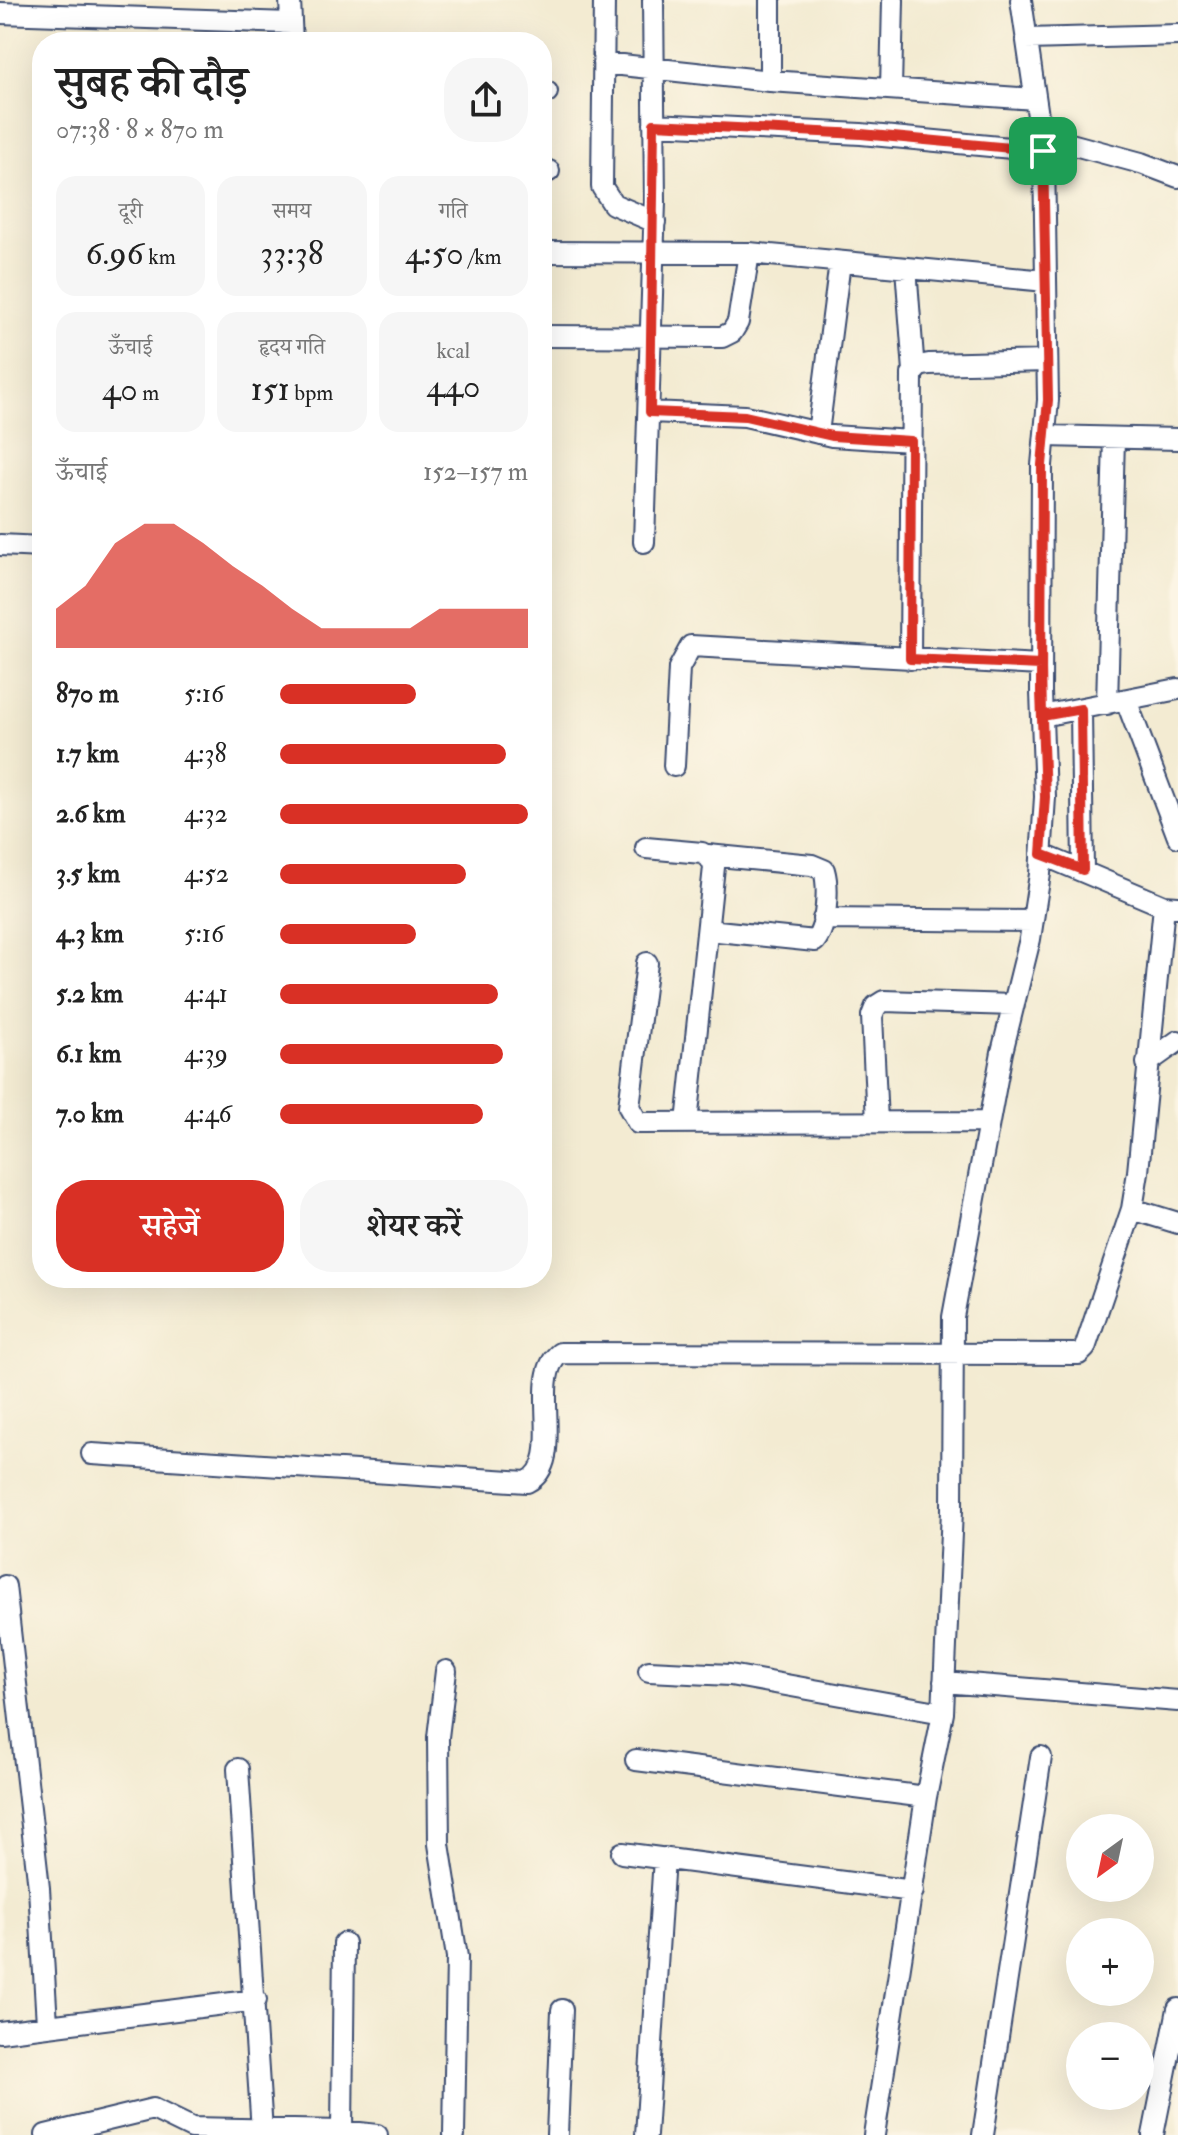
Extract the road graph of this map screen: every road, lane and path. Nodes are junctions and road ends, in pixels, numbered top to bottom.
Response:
1 (290, 0) edge
2 (604, 0) edge
3 (653, 0) edge
4 (770, 0) edge
5 (893, 0) edge
6 (1021, 0) edge
7 (0, 13) edge
8 (291, 32) edge
9 (1178, 35) edge
10 (1027, 39) junction
11 (603, 63) junction
12 (654, 69) junction
13 (770, 81) junction
14 (891, 89) junction
15 (1035, 99) junction
16 (654, 124) junction
17 (1042, 143) junction
18 (1178, 177) edge
19 (655, 222) junction
20 (654, 251) junction
21 (552, 252) edge
22 (749, 253) junction
23 (840, 262) junction
24 (906, 268) junction
25 (1046, 281) junction
26 (552, 336) edge
27 (652, 338) junction
28 (1047, 361) junction
29 (914, 371) junction
30 (650, 412) junction
31 (818, 433) junction
32 (1045, 436) junction
33 (1114, 438) junction
34 (1178, 439) edge
35 (911, 441) junction
36 (644, 542) dead end
37 (0, 545) edge
38 (32, 547) edge
39 (910, 659) junction
40 (1041, 665) junction
41 (1178, 689) edge
42 (1116, 702) junction
43 (1081, 709) junction
44 (1042, 716) junction
45 (674, 766) dead end
46 (1178, 837) edge
47 (646, 848) dead end
48 (1041, 854) junction
49 (708, 855) junction
50 (1083, 870) junction
51 (1171, 906) edge
52 (823, 919) junction
53 (1033, 921) junction
54 (708, 930) junction
55 (647, 963) dead end
56 (1014, 1005) junction
57 (1178, 1041) edge
58 (1147, 1063) junction
59 (877, 1122) junction
60 (988, 1122) junction
61 (687, 1123) junction
62 (1132, 1209) junction
63 (1178, 1223) edge
64 (951, 1356) junction
65 (92, 1454) dead end
66 (5, 1586) dead end
67 (446, 1671) dead end
68 (649, 1671) dead end
69 (944, 1682) junction
70 (1178, 1701) edge
71 (943, 1713) junction
72 (1041, 1757) dead end
73 (636, 1760) dead end
74 (238, 1769) dead end
75 (926, 1797) junction
76 (622, 1853) dead end
77 (664, 1858) junction
78 (913, 1891) junction
79 (344, 1943) dead end
80 (256, 2000) junction
81 (1178, 2009) edge
82 (562, 2010) dead end
83 (47, 2024) junction
84 (0, 2032) edge
85 (262, 2131) junction
86 (342, 2131) junction
87 (192, 2132) edge
88 (46, 2135) edge
89 (377, 2135) edge
90 (454, 2135) edge
91 (557, 2135) edge
92 (646, 2135) edge
93 (874, 2135) edge
94 (983, 2135) edge
95 (1153, 2135) edge

1 - 8 street
2 - 11 street
3 - 12 street
4 - 13 street
5 - 14 street
6 - 10 street
7 - 8 street
9 - 10 street
10 - 15 street
11 - 12 street
11 - 19 street
12 - 13 street
12 - 16 street
13 - 14 street
14 - 15 street
15 - 17 street
16 - 17 street
16 - 19 street
17 - 18 street
17 - 25 street
19 - 20 street
20 - 21 street
20 - 22 street
20 - 27 street
22 - 23 street
22 - 27 street
23 - 24 street
23 - 31 street
24 - 25 street
24 - 29 street
25 - 28 street
26 - 27 street
27 - 30 street
28 - 29 street
28 - 32 street
29 - 35 street
30 - 31 street
30 - 36 street
31 - 35 street
32 - 33 street
32 - 40 street
33 - 34 street
33 - 42 street
35 - 39 street
37 - 38 street
39 - 40 street
39 - 45 street
40 - 44 street
41 - 42 street
42 - 43 street
42 - 46 street
43 - 44 street
43 - 50 street
44 - 48 street
47 - 49 street
48 - 50 street
48 - 53 street
49 - 52 street
49 - 54 street
50 - 51 street
51 - 58 street
52 - 53 street
52 - 54 street
53 - 56 street
54 - 61 street
55 - 61 street
56 - 59 street
56 - 60 street
57 - 58 street
58 - 62 street
59 - 60 street
59 - 61 street
60 - 64 street
62 - 63 street
62 - 64 street
64 - 65 street
64 - 69 street
66 - 83 street
67 - 90 street
68 - 71 street
69 - 70 street
69 - 71 street
71 - 75 street
72 - 94 street
73 - 75 street
74 - 80 street
75 - 78 street
76 - 77 street
77 - 78 street
77 - 92 street
78 - 93 street
79 - 86 street
80 - 83 street
80 - 85 street
81 - 95 street
82 - 91 street
83 - 84 street
85 - 86 street
85 - 87 street
86 - 89 street
87 - 88 street

